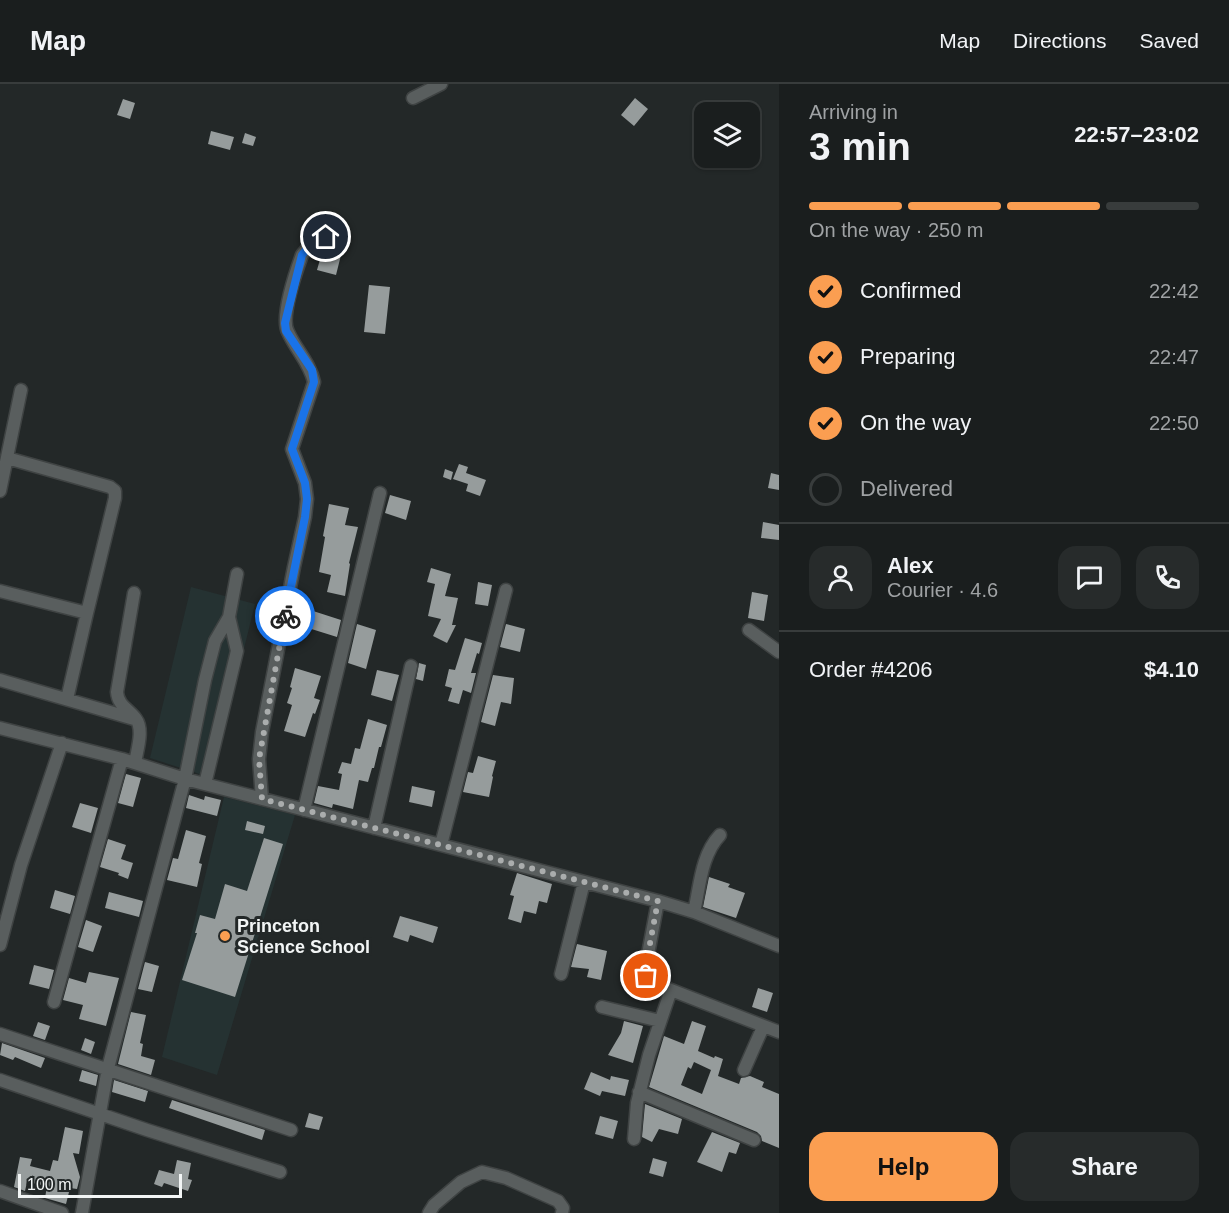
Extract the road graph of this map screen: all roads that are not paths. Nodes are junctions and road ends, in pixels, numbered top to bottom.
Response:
1 (441, 84) edge
2 (413, 98) dead end
3 (326, 237) dead end
4 (21, 390) dead end
5 (7, 458) junction
6 (0, 491) edge
7 (380, 493) dead end
8 (237, 574) dead end
9 (507, 590) dead end
10 (0, 591) edge
11 (134, 593) dead end
12 (87, 613) junction
13 (229, 616) junction
14 (749, 630) dead end
15 (779, 652) edge
16 (411, 666) dead end
17 (0, 680) edge
18 (67, 699) junction
19 (137, 720) junction
20 (0, 728) edge
21 (62, 743) junction
22 (129, 761) junction
23 (185, 779) junction
24 (205, 784) junction
25 (262, 799) junction
26 (304, 810) junction
27 (374, 828) junction
28 (720, 835) dead end
29 (441, 845) junction
30 (584, 882) junction
31 (658, 901) junction
32 (694, 912) junction
33 (0, 945) edge
34 (779, 946) edge
35 (561, 974) dead end
36 (671, 990) junction
37 (54, 1002) dead end
38 (602, 1007) dead end
39 (660, 1021) junction
40 (764, 1027) junction
41 (779, 1032) edge
42 (0, 1034) edge
43 (108, 1068) junction
44 (744, 1070) dead end
45 (0, 1080) edge
46 (639, 1092) junction
47 (100, 1114) junction
48 (291, 1130) dead end
49 (634, 1138) dead end
50 (754, 1140) dead end
51 (280, 1172) dead end
52 (0, 1191) edge
53 (62, 1213) edge
54 (82, 1213) edge
55 (429, 1213) edge
56 (562, 1213) edge

1 - 2 street
3 - 25 street
4 - 5 street
5 - 6 street
5 - 12 street
7 - 26 street
8 - 13 street
9 - 29 street
10 - 12 street
11 - 19 street
12 - 18 street
13 - 23 street
13 - 24 street
14 - 15 street
16 - 27 street
17 - 18 street
18 - 19 street
19 - 22 street
20 - 21 street
21 - 22 street
21 - 33 street
22 - 23 street
22 - 37 street
23 - 24 street
23 - 43 street
24 - 25 street
25 - 26 street
26 - 27 street
27 - 29 street
28 - 32 street
29 - 30 street
30 - 31 street
30 - 35 street
31 - 32 street
31 - 36 street
32 - 34 street
36 - 39 street
36 - 40 street
38 - 39 street
39 - 46 street
40 - 41 street
40 - 44 street
42 - 43 street
43 - 47 street
43 - 48 street
45 - 47 street
46 - 49 street
46 - 50 street
47 - 51 street
47 - 54 street
52 - 53 street
55 - 56 street

